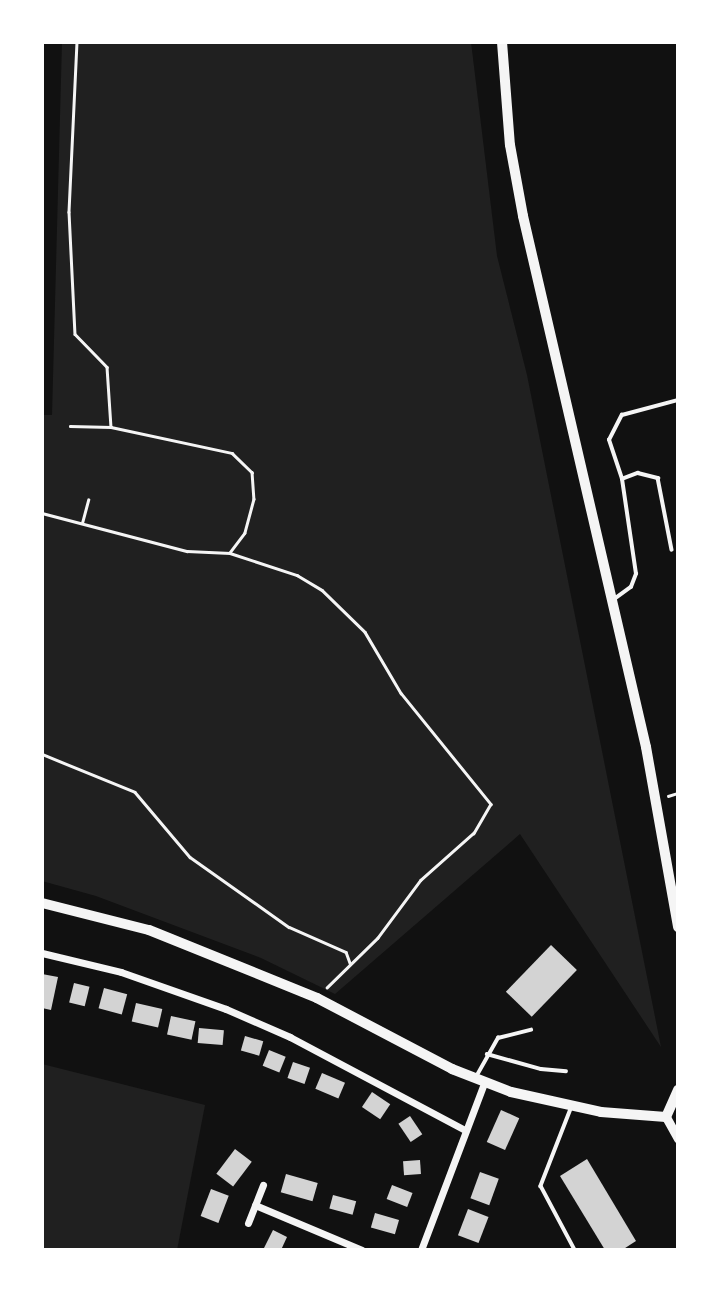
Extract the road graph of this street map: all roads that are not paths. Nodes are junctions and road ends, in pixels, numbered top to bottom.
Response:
1 (502, 42) edge
2 (678, 400) edge
3 (622, 479) junction
4 (672, 550) dead end
5 (611, 601) junction
6 (42, 903) edge
7 (678, 927) edge
8 (42, 953) edge
9 (531, 1030) dead end
10 (487, 1054) junction
11 (566, 1070) dead end
12 (479, 1081) junction
13 (678, 1090) edge
14 (571, 1107) junction
15 (666, 1117) junction
16 (463, 1129) junction
17 (678, 1139) edge
18 (263, 1185) dead end
19 (255, 1205) junction
20 (248, 1223) dead end
21 (362, 1250) edge
22 (421, 1250) edge
23 (575, 1250) edge

1 - 5 main road
2 - 3 lane
3 - 4 lane
3 - 5 lane
5 - 7 main road
6 - 12 main road
8 - 16 street
9 - 10 lane
10 - 11 lane
10 - 12 lane
12 - 14 main road
12 - 16 street
13 - 15 main road
14 - 15 main road
14 - 23 lane
15 - 17 street
16 - 22 street
18 - 19 street
19 - 20 street
19 - 21 street

